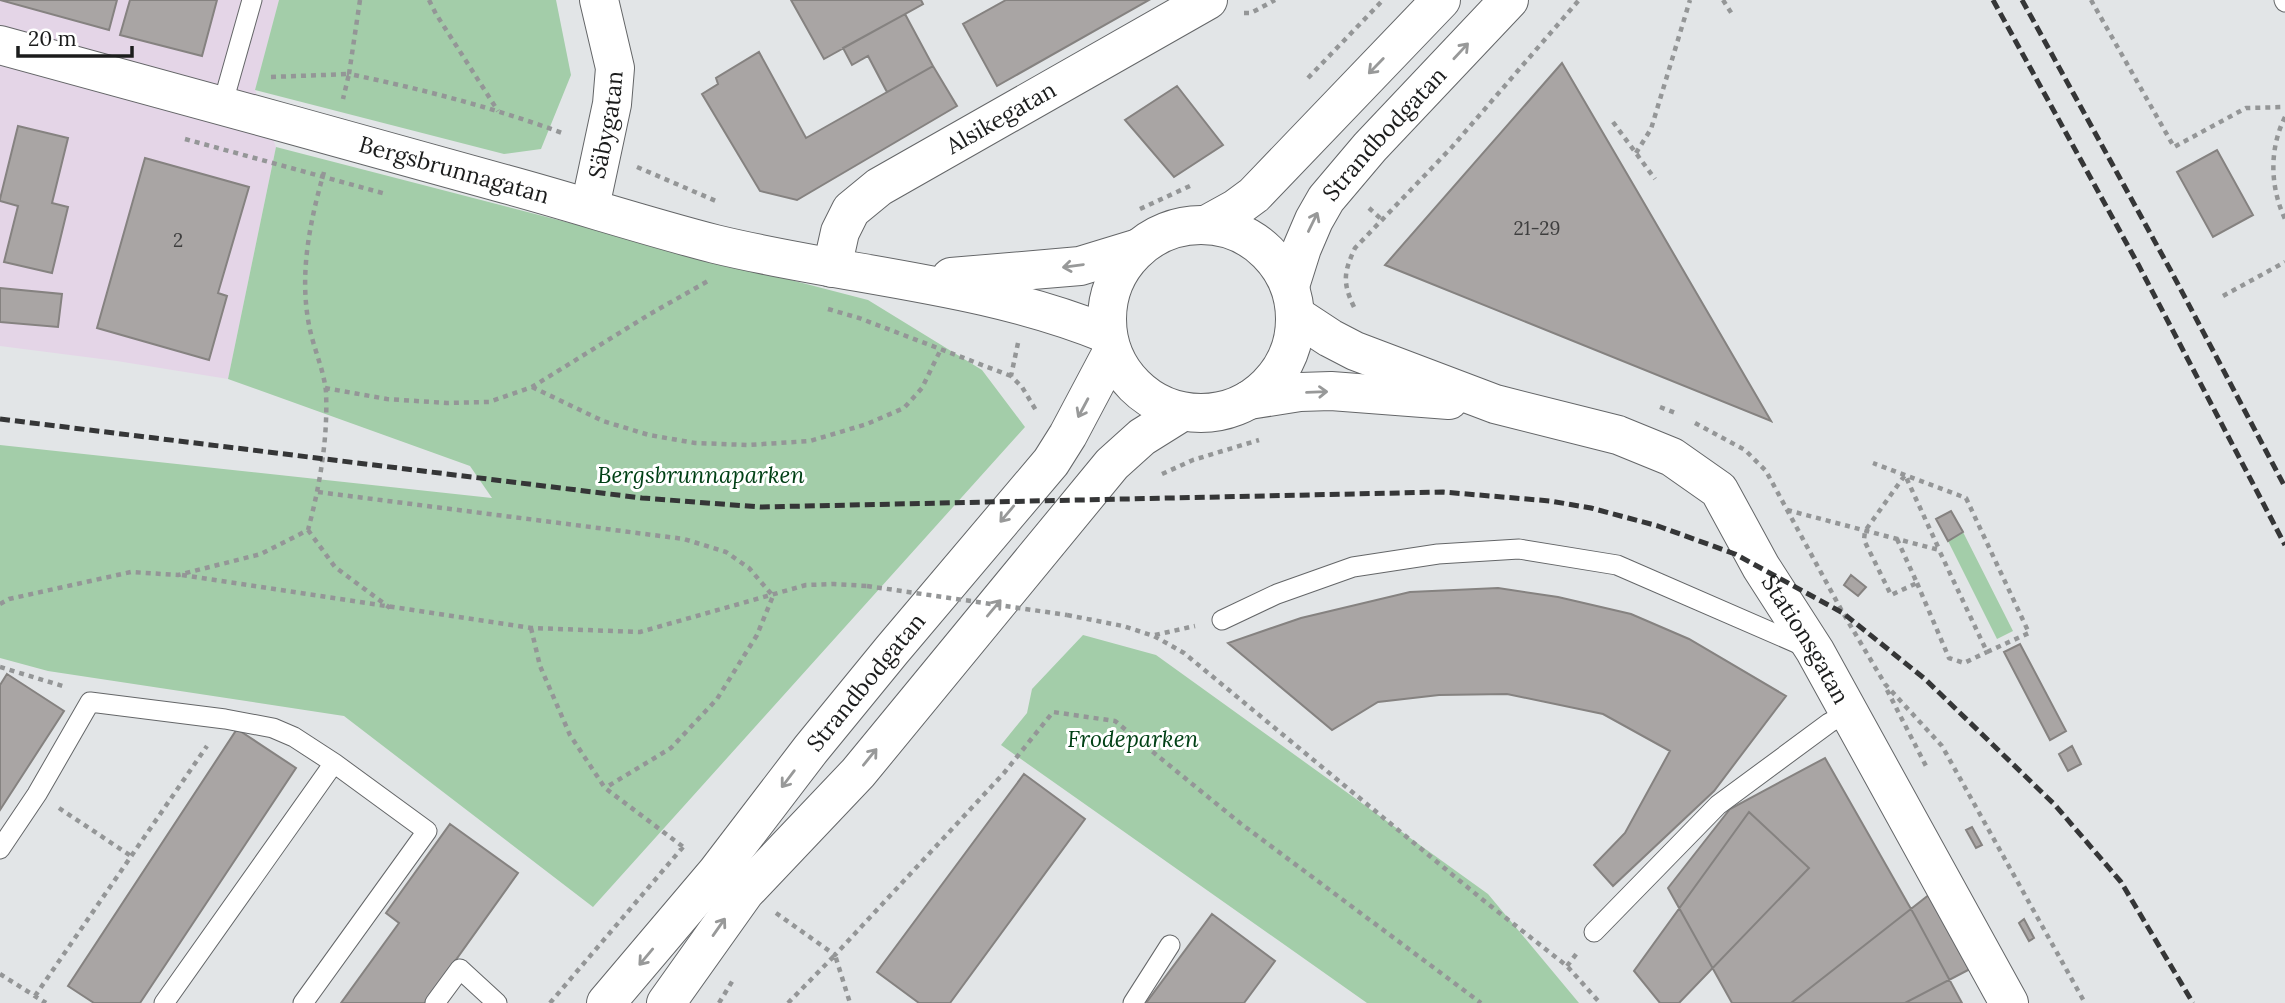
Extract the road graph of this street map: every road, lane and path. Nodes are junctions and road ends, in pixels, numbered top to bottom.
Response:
1 (252, 0) edge
2 (360, 0) edge
3 (429, 0) edge
4 (599, 0) edge
5 (1208, 0) edge
6 (1383, 0) edge
7 (1441, 0) edge
8 (1509, 0) edge
9 (1579, 0) edge
10 (1690, 0) edge
11 (1723, 0) edge
12 (2091, 0) edge
13 (1732, 14) dead end
14 (0, 45) edge
15 (349, 74) junction
16 (1306, 81) dead end
17 (222, 106) junction
18 (2285, 107) edge
19 (498, 111) junction
20 (2285, 117) edge
21 (1614, 122) dead end
22 (334, 136) junction
23 (570, 136) dead end
24 (1636, 153) junction
25 (635, 166) dead end
26 (1655, 179) dead end
27 (1195, 183) dead end
28 (720, 203) dead end
29 (590, 207) junction
30 (2285, 219) edge
31 (1206, 225) junction
32 (1136, 230) junction
33 (2285, 262) edge
34 (832, 268) junction
35 (716, 277) dead end
36 (911, 280) junction
37 (2223, 296) dead end
38 (1292, 300) junction
39 (1354, 308) dead end
40 (1110, 343) junction
41 (940, 349) dead end
42 (532, 387) junction
43 (326, 388) junction
44 (1249, 400) junction
45 (1495, 404) junction
46 (1182, 412) junction
47 (1873, 463) dead end
48 (1905, 475) junction
49 (318, 492) junction
50 (1787, 510) dead end
51 (308, 530) junction
52 (1865, 531) junction
53 (1898, 539) junction
54 (1939, 550) junction
55 (178, 575) junction
56 (1917, 583) junction
57 (773, 596) junction
58 (0, 604) edge
59 (391, 608) junction
60 (1222, 620) joint
61 (531, 628) junction
62 (1154, 636) junction
63 (1815, 651) junction
64 (1987, 652) junction
65 (0, 667) edge
66 (1885, 684) dead end
67 (90, 702) junction
68 (1849, 712) junction
69 (225, 719) junction
70 (334, 762) junction
71 (1927, 767) dead end
72 (605, 788) junction
73 (37, 794) junction
74 (683, 847) junction
75 (0, 849) edge
76 (131, 856) junction
77 (717, 872) junction
78 (777, 914) dead end
79 (1594, 932) dead end
80 (1170, 945) dead end
81 (835, 955) junction
82 (0, 974) edge
83 (35, 996) junction
84 (46, 1003) edge
85 (164, 1003) edge
86 (303, 1003) edge
87 (435, 1003) edge
88 (497, 1003) edge
89 (550, 1003) edge
90 (606, 1003) edge
91 (666, 1003) edge
92 (788, 1003) edge
93 (850, 1003) edge
94 (1133, 1003) edge
95 (1481, 1003) edge
96 (1600, 1003) edge
97 (2009, 1003) edge

1 - 17 lane
2 - 15 path
3 - 19 path
4 - 29 street, Säbygatan
5 - 34 street, Alsikegatan
6 - 16 path
7 -> 31 street
38 -> 8 street, Strandbodgatan
9 - 39 path
10 - 24 path
11 - 13 path
12 - 18 path
14 - 17 street, Bergsbrunnagatan
15 - 19 path
15 - 22 path
17 - 22 street, Bergsbrunnagatan
19 - 23 path
20 - 30 path
21 - 24 path
22 - 29 street, Bergsbrunnagatan
22 - 43 path
24 - 26 path
25 - 28 path
27 - 32 path
29 - 34 street, Bergsbrunnagatan
31 - 32 street
31 - 38 street
32 -> 36 street, Bergsbrunnagatan
32 - 40 street
33 - 37 path
34 - 36 street, Bergsbrunnagatan
35 - 42 path
36 - 40 street, Bergsbrunnagatan
38 - 44 street
38 - 45 street, Stationsgatan
40 - 46 street
40 -> 77 street, Strandbodgatan
41 - 42 path
42 - 43 path
43 - 49 path
44 -> 45 street, Stationsgatan
44 - 46 street
45 - 63 street, Stationsgatan
91 -> 46 street
47 - 48 path
48 - 52 path
48 - 54 path
48 - 64 path
49 - 51 path
49 - 57 path
50 - 52 path
51 - 55 path
51 - 59 path
52 - 53 path
52 - 56 path
53 - 54 path
53 - 56 path
54 - 64 path
55 - 58 path
55 - 59 path
56 - 64 path
57 - 61 path
57 - 62 path, bridge
57 - 72 path
59 - 61 path
60 - 62 path
60 - 63 lane
61 - 72 path
62 - 96 path
63 - 68 street, Stationsgatan
65 - 67 path
66 - 71 path
67 - 69 lane
67 - 73 lane
68 - 79 lane
68 - 97 street, Stationsgatan
69 - 70 lane
69 - 76 path
70 - 85 lane
70 - 86 lane
72 - 74 path
73 - 75 lane
73 - 76 path
74 - 77 path
74 - 89 path
76 - 83 path
77 -> 90 street, Strandbodgatan
78 - 81 path
80 - 94 lane
81 - 92 path
81 - 93 path
81 - 95 path
82 - 83 path
83 - 84 path
87 - 88 lane

